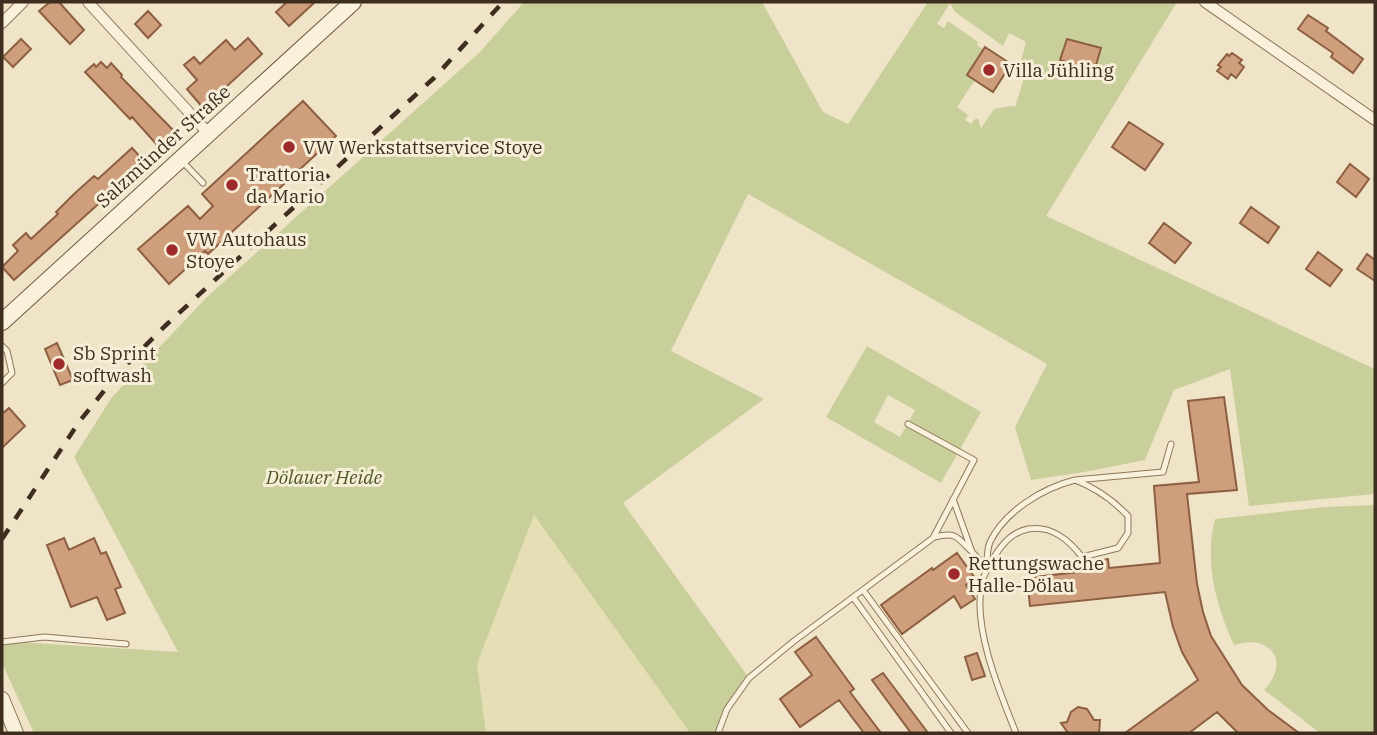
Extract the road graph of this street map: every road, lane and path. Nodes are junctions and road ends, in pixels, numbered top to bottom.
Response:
1 (23, 2) edge
2 (88, 2) edge
3 (353, 2) edge
4 (1205, 2) edge
5 (2, 23) edge
6 (1375, 120) edge
7 (208, 133) junction
8 (180, 159) junction
9 (203, 183) dead end
10 (2, 322) edge
11 (2, 346) edge
12 (2, 383) edge
13 (908, 424) dead end
14 (1171, 444) dead end
15 (1075, 480) junction
16 (953, 499) junction
17 (933, 538) junction
18 (972, 552) junction
19 (987, 568) junction
20 (863, 590) junction
21 (853, 597) junction
22 (2, 642) edge
23 (126, 644) dead end
24 (2, 699) edge
25 (16, 733) edge
26 (718, 733) edge
27 (951, 733) edge
28 (968, 733) edge
29 (1016, 733) edge

1 - 5 street
2 - 7 street
3 - 7 main road, Salzmünder Straße
4 - 6 street
7 - 8 main road, Salzmünder Straße
8 - 9 lane
8 - 10 main road, Salzmünder Straße
11 - 12 lane
13 - 16 lane
14 - 15 lane
15 - 19 lane
15 - 19 lane
16 - 17 lane
16 - 18 lane
17 - 18 lane
17 - 20 lane
18 - 19 lane
19 - 29 lane
20 - 21 lane
20 - 28 lane
21 - 26 lane
21 - 27 lane
22 - 23 lane
24 - 25 street

